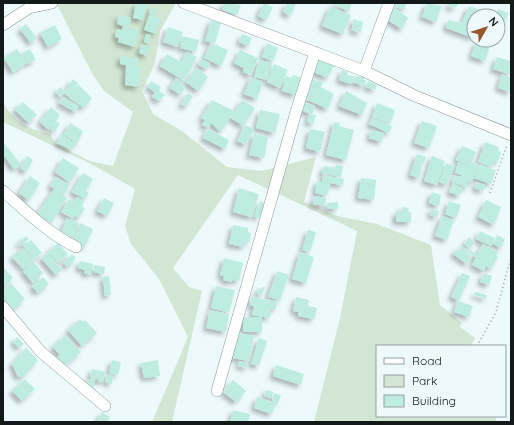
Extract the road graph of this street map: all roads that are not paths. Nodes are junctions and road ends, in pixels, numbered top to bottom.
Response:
1 (52, 3) edge
2 (184, 3) edge
3 (389, 3) edge
4 (3, 25) edge
5 (316, 52) junction
6 (364, 71) junction
7 (511, 135) edge
8 (3, 191) edge
9 (76, 247) dead end
10 (3, 307) edge
11 (216, 391) dead end
12 (105, 406) dead end

1 - 4 street
2 - 5 street
3 - 6 street
5 - 6 street
5 - 11 street
6 - 7 street
8 - 9 street
10 - 12 street

